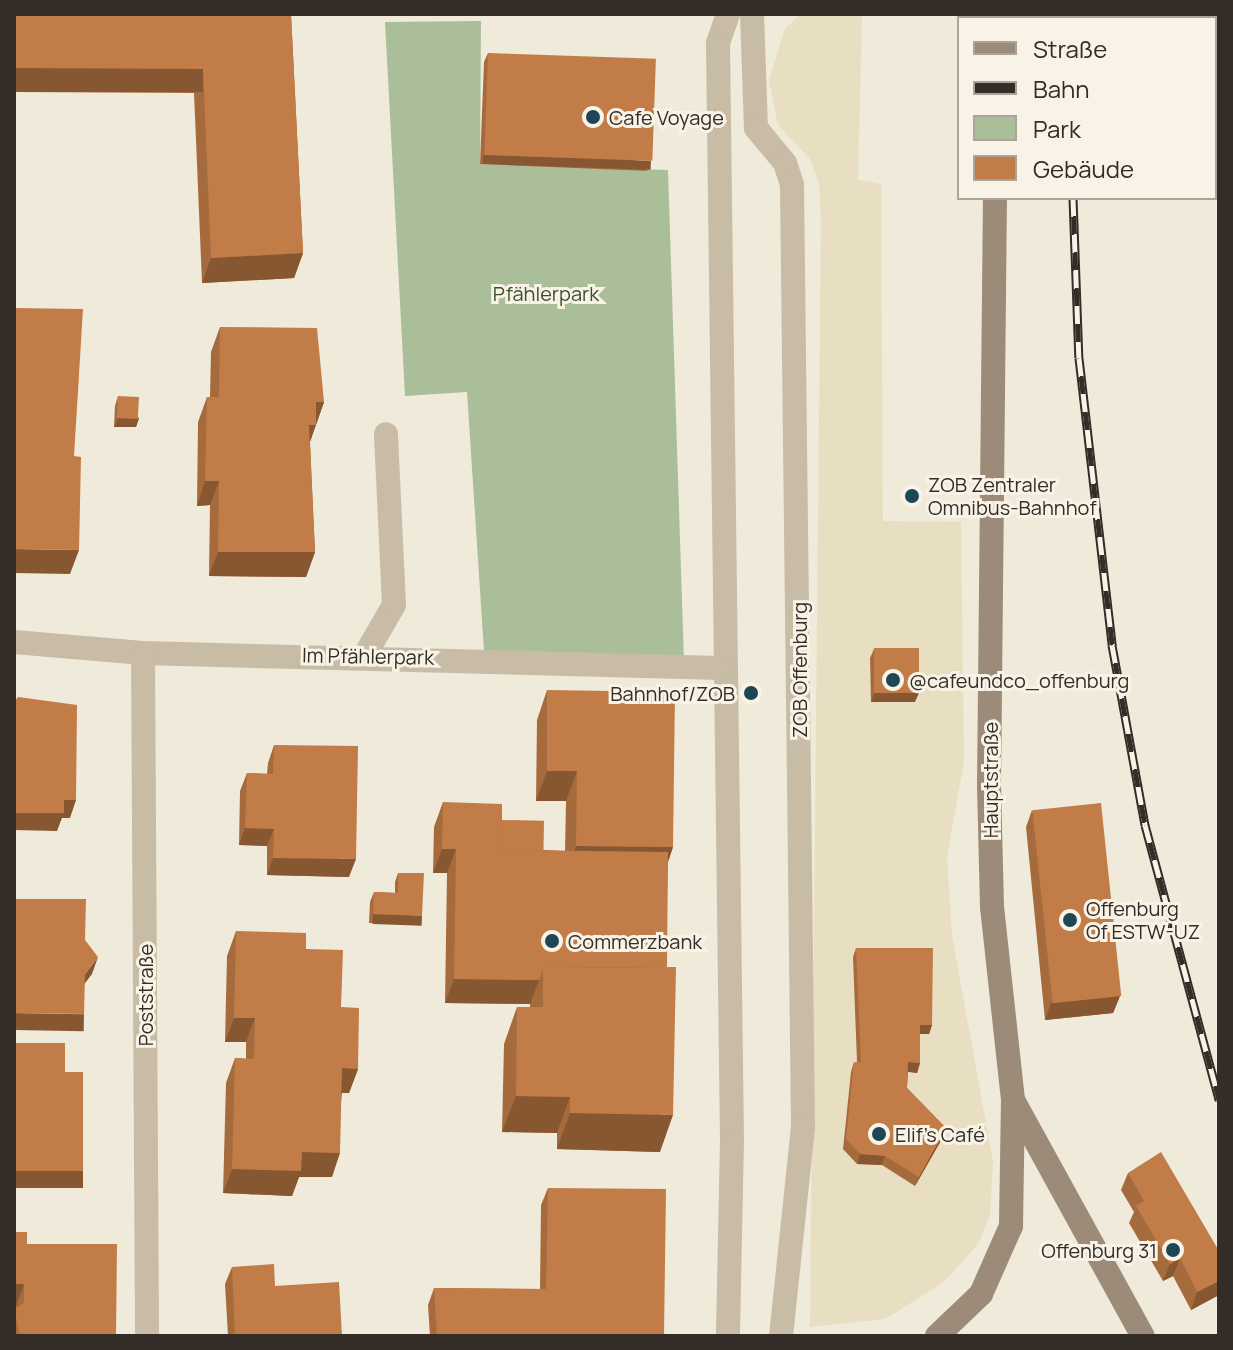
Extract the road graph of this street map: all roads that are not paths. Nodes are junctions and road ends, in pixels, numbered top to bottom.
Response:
1 (728, 14) edge
2 (752, 14) edge
3 (995, 200) edge
4 (386, 434) dead end
5 (14, 642) edge
6 (143, 653) junction
7 (365, 655) junction
8 (721, 668) junction
9 (1013, 1100) junction
10 (147, 1336) edge
11 (728, 1336) edge
12 (781, 1336) edge
13 (937, 1336) edge
14 (1143, 1336) edge

1 - 8 street
2 - 12 street, ZOB Offenburg
3 - 9 street, Hauptstraße
4 - 7 street
5 - 6 street, Im Pfählerpark
6 - 7 street, Im Pfählerpark
6 - 10 street, Poststraße
7 - 8 street, Im Pfählerpark
8 - 11 street
9 - 13 street, Hauptstraße
9 - 14 street

